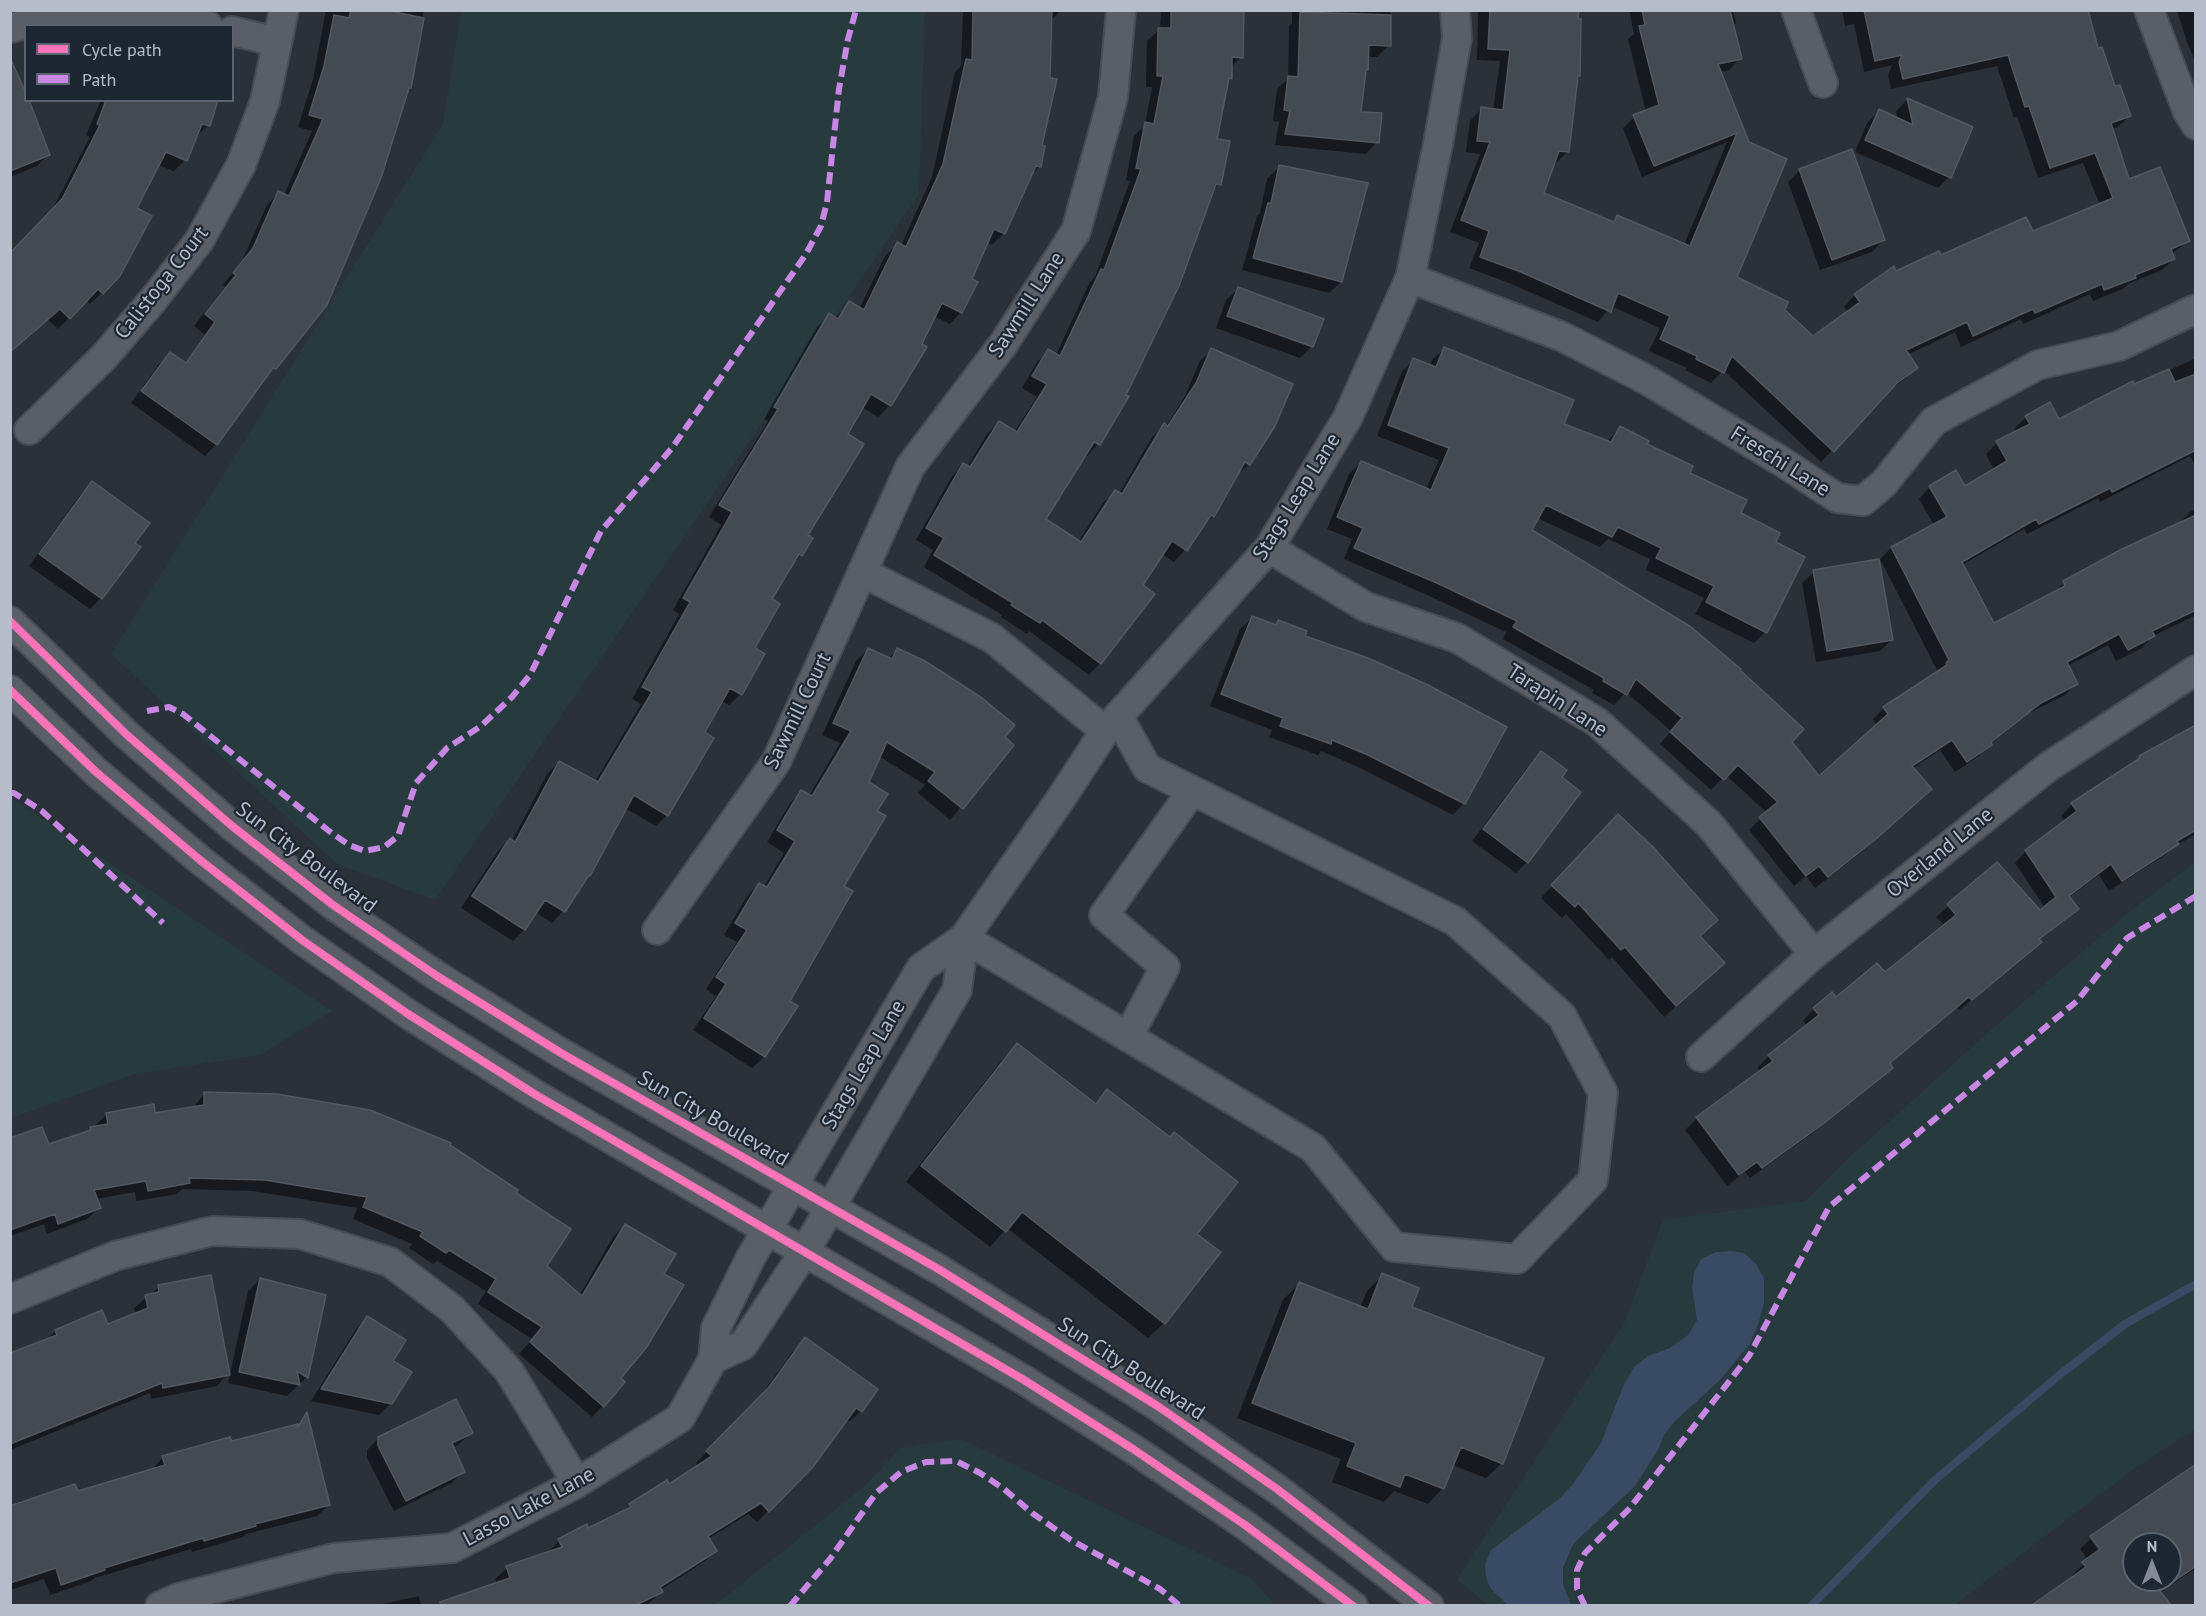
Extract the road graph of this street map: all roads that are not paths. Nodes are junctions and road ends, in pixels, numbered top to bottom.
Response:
1 (284, 10) edge
2 (1121, 10) edge
3 (1455, 10) edge
4 (1796, 10) edge
5 (2149, 10) edge
6 (30, 24) edge
7 (188, 24) edge
8 (234, 31) edge
9 (277, 42) junction
10 (1823, 83) dead end
11 (2196, 125) edge
12 (1410, 278) junction
13 (2196, 309) edge
14 (29, 430) dead end
15 (1269, 548) junction
16 (864, 573) junction
17 (10, 621) edge
18 (2196, 670) edge
19 (10, 690) edge
20 (1112, 724) junction
21 (1192, 791) junction
22 (657, 930) dead end
23 (964, 938) junction
24 (1814, 954) junction
25 (1128, 1037) junction
26 (1701, 1057) dead end
27 (780, 1207) junction
28 (817, 1229) junction
29 (10, 1299) edge
30 (713, 1359) junction
31 (577, 1483) junction
32 (160, 1605) edge
33 (1353, 1605) edge
34 (1429, 1605) edge

1 - 9 street, Calistoga Court
2 - 16 street, Sawmill Lane
3 - 12 street, Stags Leap Lane
4 - 10 street
5 - 11 street
6 - 7 street
8 - 9 street
9 - 14 street, Calistoga Court
12 - 13 street, Freschi Lane
12 - 15 street, Stags Leap Lane
15 - 20 street, Stags Leap Lane
15 - 24 street, Tarapin Lane
16 - 20 street
16 - 22 street, Sawmill Court
17 - 27 street, Sun City Boulevard
18 - 24 street, Overland Lane
19 - 27 street, Sun City Boulevard
20 - 21 street
20 - 23 street, Stags Leap Lane
21 - 25 street
21 - 25 street
23 - 25 street
23 - 27 street, Stags Leap Lane
23 - 28 street, Stags Leap Lane
24 - 26 street, Overland Lane
27 - 28 street, Sun City Boulevard
27 - 28 street, Sun City Boulevard
27 - 30 street, Lasso Lake Lane
28 - 30 street
28 - 33 street, Sun City Boulevard
28 - 34 street, Sun City Boulevard
29 - 31 street
30 - 31 street, Lasso Lake Lane
31 - 32 street, Lasso Lake Lane

